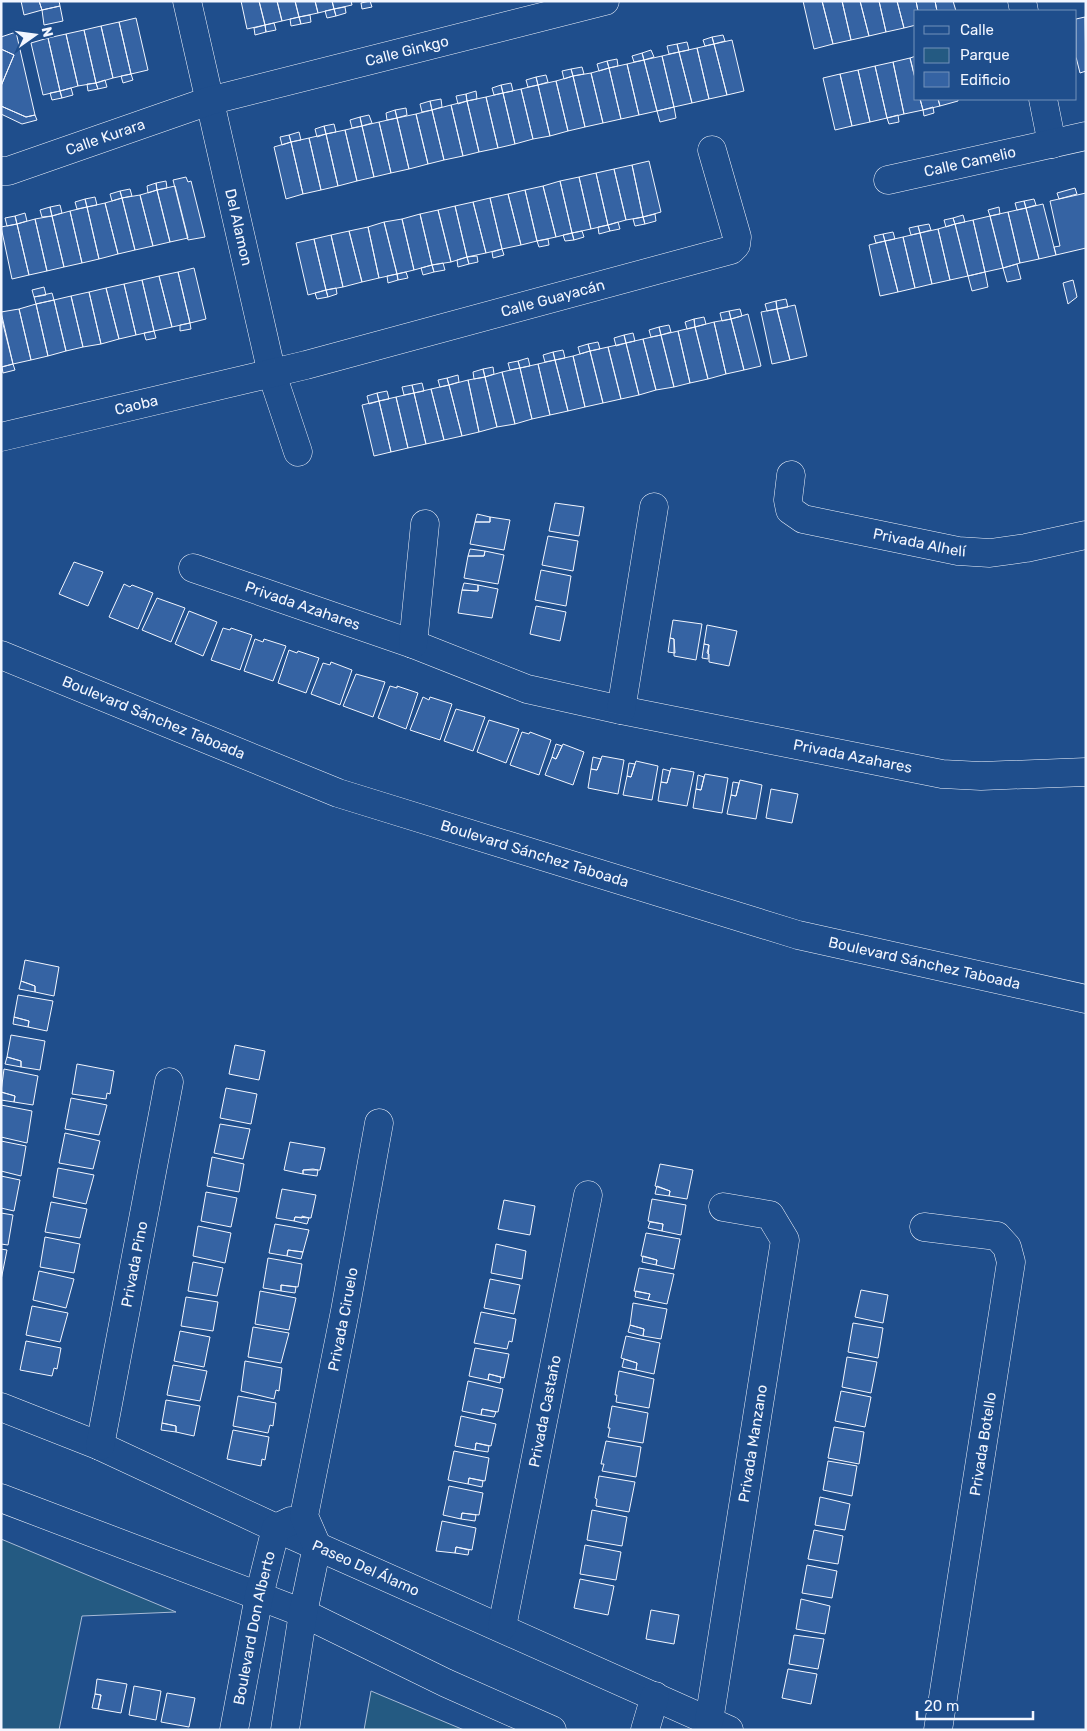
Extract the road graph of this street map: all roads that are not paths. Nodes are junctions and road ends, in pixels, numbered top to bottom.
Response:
1 (187, 1) edge
2 (605, 1) edge
3 (1043, 100) edge
4 (209, 101) junction
5 (1086, 136) edge
6 (1052, 144) junction
7 (712, 150) dead end
8 (1, 171) edge
9 (888, 180) dead end
10 (272, 374) junction
11 (1, 437) edge
12 (298, 452) dead end
13 (791, 475) dead end
14 (654, 507) dead end
15 (425, 524) dead end
16 (1086, 534) edge
17 (193, 568) dead end
18 (414, 644) junction
19 (1, 655) edge
20 (621, 710) junction
21 (1086, 772) edge
22 (1086, 999) edge
23 (169, 1082) dead end
24 (378, 1123) dead end
25 (588, 1195) dead end
26 (723, 1207) dead end
27 (924, 1227) dead end
28 (1, 1407) edge
29 (100, 1446) junction
30 (1, 1498) edge
31 (304, 1516) junction
32 (276, 1528) junction
33 (317, 1546) junction
34 (260, 1596) junction
35 (304, 1613) junction
36 (502, 1627) junction
37 (654, 1696) junction
38 (719, 1726) edge
39 (234, 1730) edge
40 (285, 1730) edge
41 (552, 1730) edge
42 (645, 1730) edge
43 (938, 1730) edge

1 - 4 street, Del Alamon
2 - 4 street, Calle Ginkgo
3 - 6 street
4 - 8 street, Calle Kurara
4 - 10 street, Del Alamon
5 - 6 street, Calle Camelio
6 - 9 street, Calle Camelio
7 - 10 street, Calle Guayacán
10 - 11 street, Caoba
10 - 12 street, Del Alamon
13 - 16 street, Privada Alhelí
14 - 20 street
15 - 18 street
17 - 18 street, Privada Azahares
18 - 20 street, Privada Azahares
19 - 22 street, Boulevard Sánchez Taboada
20 - 21 street, Privada Azahares
23 - 29 street, Privada Pino
24 - 31 street, Privada Ciruelo
25 - 36 street, Privada Castaño
26 - 38 street, Privada Manzano
27 - 43 street, Privada Botello
28 - 29 street, Paseo Del Álamo
29 - 32 street, Paseo Del Álamo
30 - 34 street
31 - 32 street
31 - 33 street
32 - 33 street, Paseo Del Álamo
32 - 34 street, Boulevard Don Alberto
33 - 35 street
33 - 36 street, Paseo Del Álamo
34 - 35 street
34 - 39 street, Boulevard Don Alberto
35 - 40 street
35 - 41 street
36 - 37 street, Paseo Del Álamo
37 - 38 street, Paseo Del Álamo
37 - 42 street

